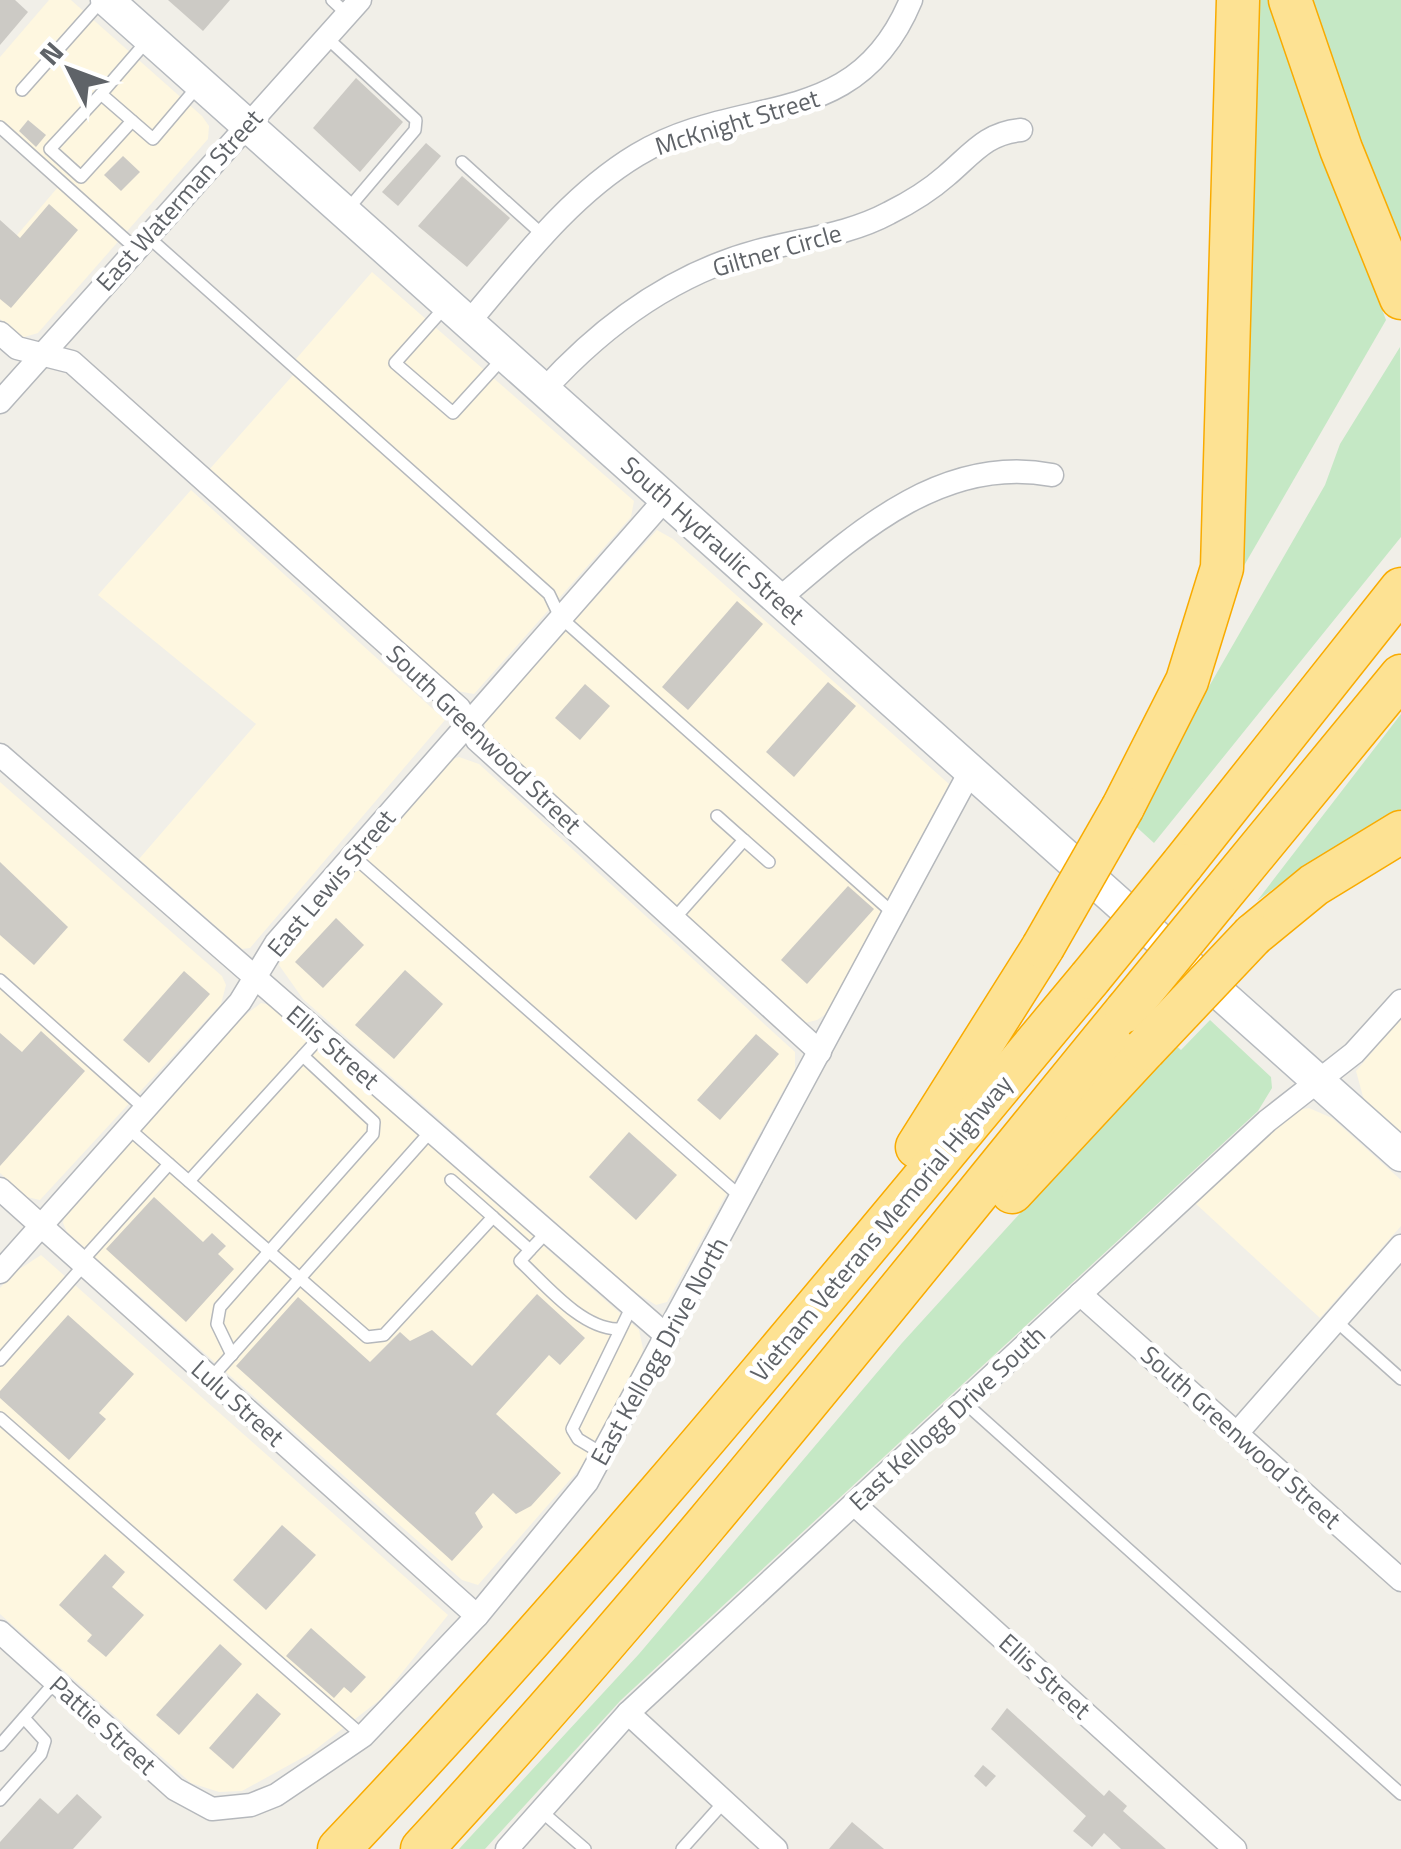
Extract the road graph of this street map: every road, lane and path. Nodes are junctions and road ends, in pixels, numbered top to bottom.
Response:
1 (105, 0) edge
2 (911, 0) edge
3 (1238, 0) edge
4 (1290, 0) edge
5 (346, 5) edge
6 (150, 37) junction
7 (326, 37) junction
8 (201, 83) junction
9 (22, 90) dead end
10 (101, 94) junction
11 (132, 121) junction
12 (247, 124) junction
13 (0, 127) edge
14 (1021, 130) dead end
15 (462, 162) dead end
16 (345, 212) junction
17 (544, 236) junction
18 (141, 242) junction
19 (1401, 298) edge
20 (458, 313) junction
21 (0, 333) edge
22 (42, 354) junction
23 (505, 355) junction
24 (544, 390) junction
25 (0, 402) edge
26 (1052, 476) dead end
27 (667, 498) junction
28 (1401, 589) edge
29 (779, 599) junction
30 (560, 618) junction
31 (1401, 676) edge
32 (468, 722) junction
33 (0, 755) edge
34 (971, 770) junction
35 (717, 816) dead end
36 (1401, 832) edge
37 (744, 840) junction
38 (352, 855) junction
39 (769, 862) dead end
40 (893, 913) junction
41 (674, 918) junction
42 (254, 978) junction
43 (0, 980) edge
44 (1401, 1000) edge
45 (321, 1036) junction
46 (820, 1052) junction
47 (302, 1056) junction
48 (1318, 1081) junction
49 (145, 1109) junction
50 (128, 1128) junction
51 (431, 1132) junction
52 (1401, 1155) edge
53 (168, 1164) junction
54 (451, 1180) dead end
55 (189, 1181) junction
56 (0, 1189) edge
57 (742, 1198) junction
58 (494, 1217) junction
59 (41, 1226) junction
60 (547, 1232) junction
61 (1401, 1246) edge
62 (267, 1250) junction
63 (530, 1250) junction
64 (82, 1263) junction
65 (0, 1272) edge
66 (299, 1279) junction
67 (1080, 1294) junction
68 (632, 1306) junction
69 (1336, 1321) junction
70 (618, 1329) junction
71 (668, 1337) junction
72 (232, 1355) junction
73 (0, 1360) edge
74 (211, 1378) junction
75 (1401, 1380) edge
76 (964, 1402) junction
77 (0, 1418) edge
78 (1238, 1432) junction
79 (603, 1454) junction
80 (680, 1470) junction
81 (854, 1504) junction
82 (704, 1528) junction
83 (1401, 1580) edge
84 (476, 1616) junction
85 (0, 1632) edge
86 (55, 1682) junction
87 (628, 1713) junction
88 (24, 1718) junction
89 (362, 1736) junction
90 (0, 1745) edge
91 (1401, 1794) edge
92 (0, 1800) edge
93 (724, 1802) junction
94 (212, 1809) joint
95 (542, 1810) junction
96 (339, 1849) edge
97 (422, 1849) edge
98 (507, 1849) edge
99 (586, 1849) edge
100 (682, 1849) edge
101 (776, 1849) edge
102 (1235, 1849) edge

1 - 6 street, South Hydraulic Street
1 - 9 lane
2 - 17 street, McKnight Street
3 - 80 highway, bridge
4 - 19 highway
5 - 7 street, East Waterman Street
6 - 8 street, South Hydraulic Street
6 - 10 lane
7 - 12 street, East Waterman Street
7 - 16 lane
8 - 11 lane
8 - 12 street, South Hydraulic Street
10 - 11 lane
10 - 11 lane
12 - 16 street, South Hydraulic Street
12 - 18 street, East Waterman Street
13 - 18 lane
14 - 24 street, Giltner Circle
15 - 17 lane
16 - 20 street, South Hydraulic Street
17 - 20 street, McKnight Street
18 - 22 street, East Waterman Street
18 - 30 lane
20 - 23 street, South Hydraulic Street
20 - 23 lane
21 - 22 street, South Greenwood Street
22 - 25 street, East Waterman Street
22 - 32 street, South Greenwood Street
23 - 24 street, South Hydraulic Street
24 - 27 street, South Hydraulic Street
26 - 29 street
27 - 29 street, South Hydraulic Street
27 - 30 street, East Lewis Street
28 - 80 highway, Vietnam Veterans Memorial Highway, bridge
29 - 34 street, South Hydraulic Street
30 - 32 street, East Lewis Street
30 - 40 lane
31 - 82 highway, Vietnam Veterans Memorial Highway, bridge
32 - 38 street, East Lewis Street
32 - 41 street, South Greenwood Street
33 - 42 street, Ellis Street
34 - 40 street, East Kellogg Drive North
34 - 48 street, South Hydraulic Street
35 - 37 lane
36 - 82 highway, bridge
37 - 39 lane
37 - 41 lane
38 - 42 street, East Lewis Street
38 - 57 lane
40 - 46 street, East Kellogg Drive North
41 - 46 street, South Greenwood Street
42 - 45 street, Ellis Street
42 - 49 street, East Lewis Street
43 - 49 lane
44 - 48 street, East Kellogg Drive South
45 - 47 lane
45 - 51 street, Ellis Street
46 - 57 street, East Kellogg Drive North
47 - 55 lane
47 - 62 lane
48 - 52 street, South Hydraulic Street
48 - 67 street, East Kellogg Drive South
49 - 50 street, East Lewis Street
50 - 53 lane
50 - 59 street, East Lewis Street
51 - 60 street, Ellis Street
51 - 66 lane
53 - 55 lane
53 - 64 lane
54 - 58 lane
55 - 62 lane
56 - 59 street, Lulu Street
57 - 71 street, East Kellogg Drive North
58 - 63 lane
58 - 66 lane
59 - 64 street, Lulu Street
59 - 65 street, East Lewis Street
60 - 63 lane
60 - 68 street, Ellis Street
61 - 69 street
62 - 66 lane
62 - 72 lane
63 - 70 lane
64 - 73 lane
64 - 74 street, Lulu Street
66 - 72 lane
67 - 76 street, East Kellogg Drive South
67 - 78 street, South Greenwood Street
68 - 70 lane
68 - 71 street, Ellis Street
69 - 75 lane
69 - 78 street
70 - 79 lane
71 - 79 street, East Kellogg Drive North
72 - 74 lane
74 - 84 street, Lulu Street
76 - 81 street, East Kellogg Drive South
76 - 91 lane
77 - 89 lane
78 - 83 street, South Greenwood Street
79 - 84 street, East Kellogg Drive North
80 - 96 highway, Vietnam Veterans Memorial Highway
81 - 87 street, East Kellogg Drive South
81 - 102 street, Ellis Street
82 - 97 highway, Vietnam Veterans Memorial Highway
84 - 89 street, East Kellogg Drive North
85 - 86 street, Pattie Street
86 - 88 lane
86 - 94 street, Pattie Street
87 - 93 street
87 - 95 street, East Kellogg Drive South
88 - 90 lane
88 - 92 lane
89 - 94 street, East Kellogg Drive North
93 - 100 lane
93 - 101 street
95 - 98 street, East Kellogg Drive South
95 - 99 lane

